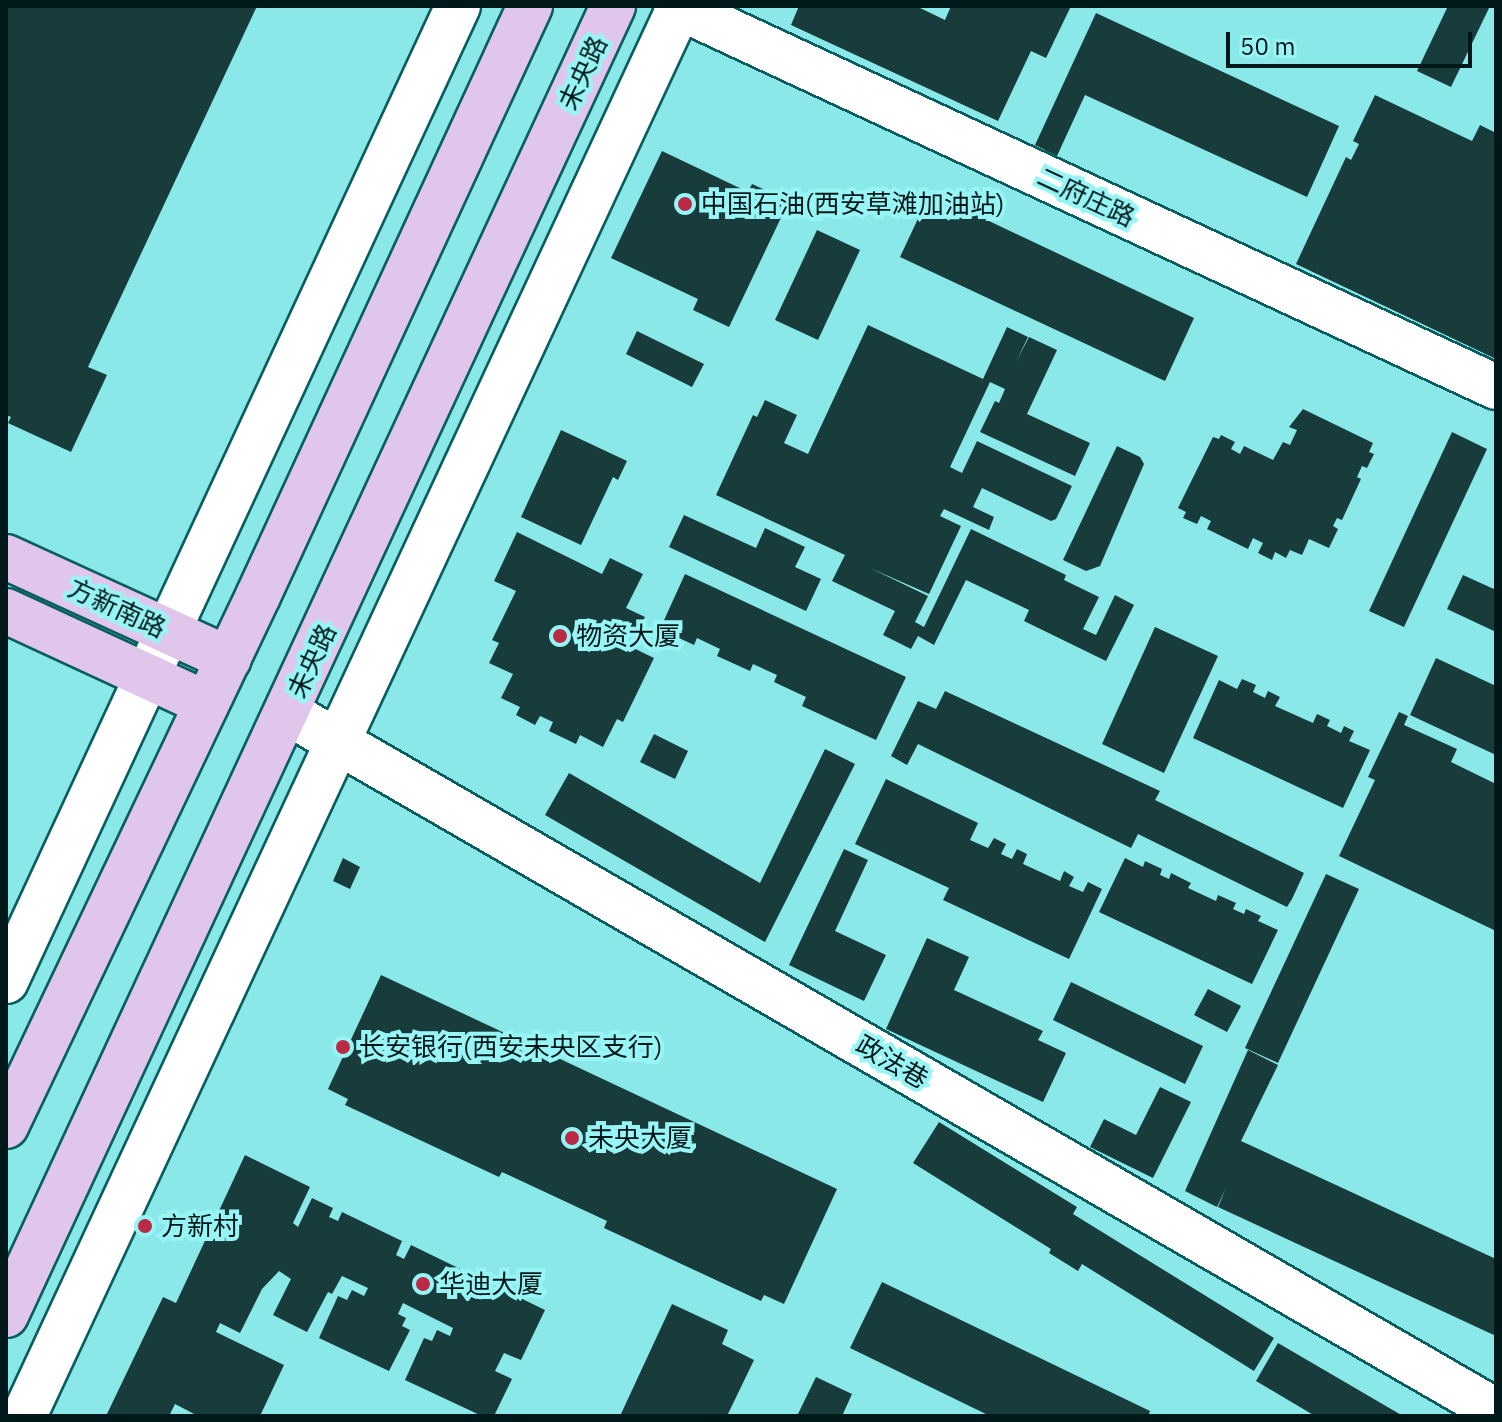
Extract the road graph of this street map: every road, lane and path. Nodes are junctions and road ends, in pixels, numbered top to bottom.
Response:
1 (458, 6) edge
2 (530, 6) edge
3 (613, 6) edge
4 (679, 6) edge
5 (1496, 387) edge
6 (6, 557) edge
7 (6, 611) edge
8 (169, 632) junction
9 (229, 659) junction
10 (149, 677) junction
11 (207, 704) junction
12 (288, 713) junction
13 (338, 742) junction
14 (6, 981) edge
15 (6, 1126) edge
16 (6, 1315) edge
17 (1496, 1411) edge
18 (24, 1416) edge

1 - 8 street
2 - 9 main road
3 - 12 main road, 未央路
4 - 5 street, 二府庄路
4 - 13 street
6 - 8 main road, 方新南路
7 - 10 main road, 方新南路
8 - 9 main road, 方新南路
8 - 10 street
9 - 11 main road
10 - 11 main road, 方新南路
10 - 14 street
11 - 15 main road
12 - 13 street, 政法巷
12 - 16 main road, 未央路
13 - 17 street, 政法巷
13 - 18 street

